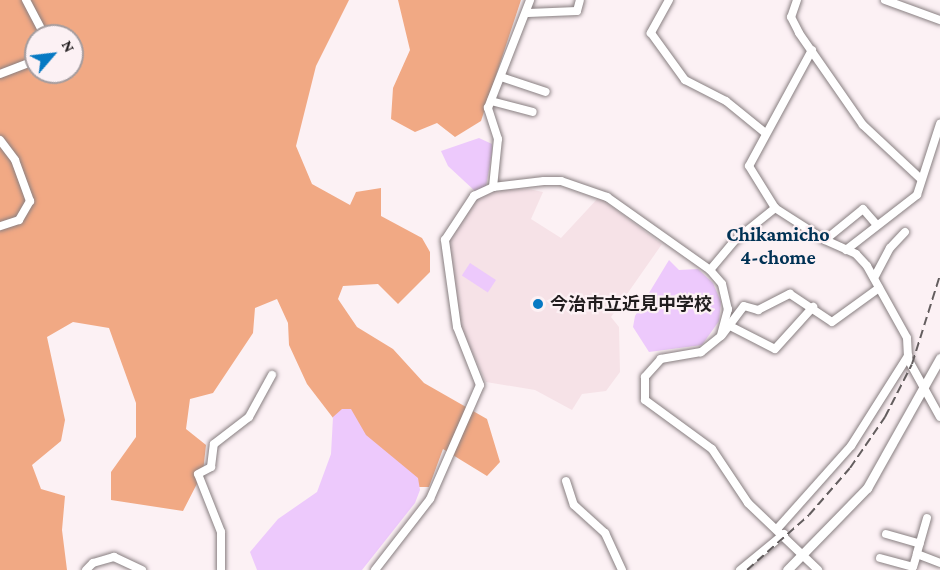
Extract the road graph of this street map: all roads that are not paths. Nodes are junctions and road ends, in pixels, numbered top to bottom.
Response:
1 (26, 0) edge
2 (530, 0) edge
3 (580, 0) edge
4 (669, 0) edge
5 (797, 0) edge
6 (885, 0) edge
7 (528, 13) junction
8 (940, 20) edge
9 (39, 24) edge
10 (812, 50) junction
11 (24, 65) edge
12 (0, 74) edge
13 (501, 77) junction
14 (546, 92) dead end
15 (491, 101) junction
16 (533, 112) dead end
17 (940, 124) edge
18 (764, 132) junction
19 (0, 140) edge
20 (921, 179) junction
21 (493, 187) junction
22 (775, 208) junction
23 (876, 224) junction
24 (0, 226) edge
25 (905, 232) dead end
26 (825, 240) junction
27 (846, 250) junction
28 (710, 270) junction
29 (874, 278) junction
30 (879, 288) junction
31 (813, 308) junction
32 (732, 327) junction
33 (721, 336) junction
34 (908, 356) junction
35 (940, 358) edge
36 (272, 375) dead end
37 (924, 388) junction
38 (940, 417) edge
39 (566, 482) dead end
40 (927, 518) dead end
41 (781, 532) junction
42 (886, 534) dead end
43 (920, 544) junction
44 (917, 554) junction
45 (805, 556) junction
46 (880, 558) dead end
47 (940, 563) edge
48 (913, 569) edge
49 (86, 570) edge
50 (142, 570) edge
51 (221, 570) edge
52 (375, 570) edge
53 (622, 570) edge
54 (740, 570) edge
55 (787, 570) edge
56 (818, 570) edge

1 - 9 street
2 - 7 street
3 - 7 street
4 - 18 street
5 - 10 street
6 - 8 street
7 - 13 street
10 - 18 street
10 - 20 street
11 - 12 street
13 - 14 street
13 - 15 street
15 - 16 street
15 - 21 street
17 - 20 street
18 - 22 street
19 - 24 street
20 - 23 street
21 - 28 street
21 - 52 street
22 - 26 street
22 - 28 street
23 - 26 street
23 - 27 street
25 - 29 street
26 - 27 street
27 - 29 street
28 - 33 street
29 - 30 street
30 - 31 street
30 - 34 street
31 - 32 street
31 - 32 street
32 - 33 street
33 - 41 street
34 - 37 street
34 - 41 street
35 - 37 street
36 - 51 street
37 - 38 street
37 - 45 street
39 - 53 street
40 - 43 street
41 - 45 street
41 - 54 street
42 - 43 street
43 - 44 street
44 - 47 street
44 - 48 street
45 - 55 street
45 - 56 street
46 - 48 street
49 - 50 street

